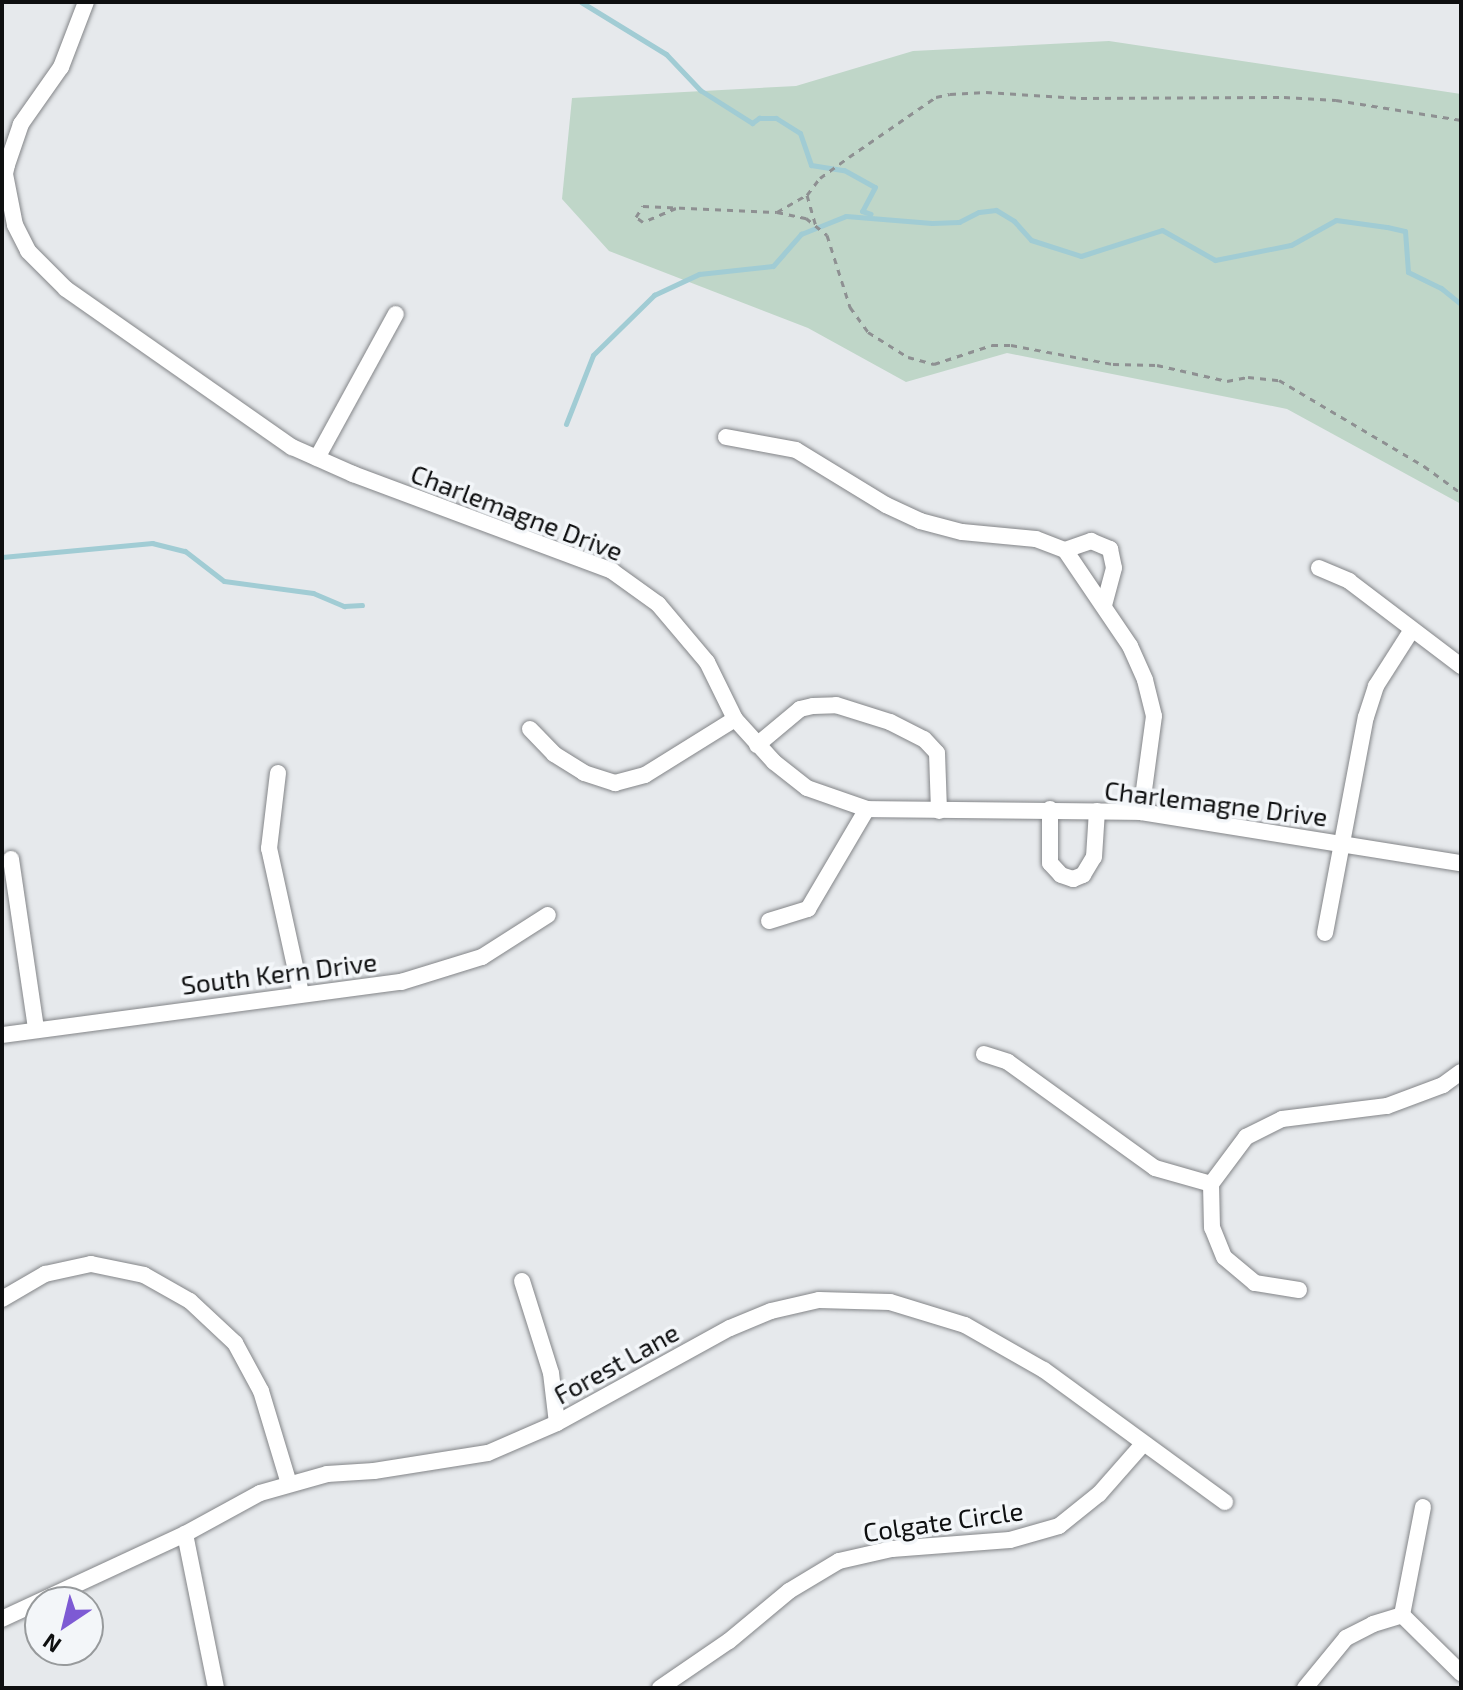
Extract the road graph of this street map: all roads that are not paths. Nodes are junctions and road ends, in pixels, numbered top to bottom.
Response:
1 (86, 2) edge
2 (3, 175) edge
3 (10, 230) edge
4 (396, 314) dead end
5 (726, 437) dead end
6 (317, 458) junction
7 (1065, 550) junction
8 (1319, 568) dead end
9 (1104, 606) junction
10 (1411, 631) junction
11 (1461, 666) edge
12 (735, 719) junction
13 (530, 729) dead end
14 (757, 745) junction
15 (278, 773) dead end
16 (867, 809) junction
17 (1050, 809) junction
18 (939, 811) junction
19 (1097, 811) junction
20 (1141, 812) junction
21 (1342, 844) junction
22 (11, 859) dead end
23 (1461, 863) edge
24 (548, 915) dead end
25 (769, 921) dead end
26 (1325, 933) dead end
27 (301, 993) junction
28 (36, 1029) junction
29 (2, 1035) edge
30 (984, 1054) dead end
31 (1461, 1072) edge
32 (1211, 1184) junction
33 (522, 1281) dead end
34 (1299, 1290) dead end
35 (2, 1299) edge
36 (557, 1423) junction
37 (1143, 1444) junction
38 (289, 1484) junction
39 (1225, 1502) dead end
40 (1423, 1507) dead end
41 (185, 1534) junction
42 (1402, 1615) junction
43 (2, 1619) edge
44 (1461, 1673) edge
45 (216, 1688) edge
46 (660, 1688) edge
47 (1305, 1688) edge

1 - 2 street, Charlemagne Drive
2 - 3 street, Charlemagne Drive
3 - 6 street, Charlemagne Drive
4 - 6 street
5 - 7 street
6 - 12 street, Charlemagne Drive
7 - 9 street
7 - 9 street
8 - 10 street
9 - 20 street
10 - 11 street
10 - 21 street
12 - 13 street
12 - 14 street, Charlemagne Drive
14 - 16 street, Charlemagne Drive
14 - 18 street
15 - 27 street
16 - 18 street, Charlemagne Drive
16 - 25 street
17 - 18 street, Charlemagne Drive
17 - 19 street, Charlemagne Drive
17 - 19 street
19 - 20 street, Charlemagne Drive
20 - 21 street, Charlemagne Drive
21 - 23 street, Charlemagne Drive
21 - 26 street
22 - 28 street
24 - 27 street, South Kern Drive
27 - 28 street, South Kern Drive
28 - 29 street, South Kern Drive
30 - 32 street
31 - 32 street
32 - 34 street
33 - 36 street
35 - 38 street
36 - 37 street, Forest Lane
36 - 38 street, Forest Lane
37 - 39 street, Forest Lane
37 - 46 street, Colgate Circle
38 - 41 street, Forest Lane
40 - 42 street
41 - 43 street, Forest Lane
41 - 45 street
42 - 44 street
42 - 47 street

